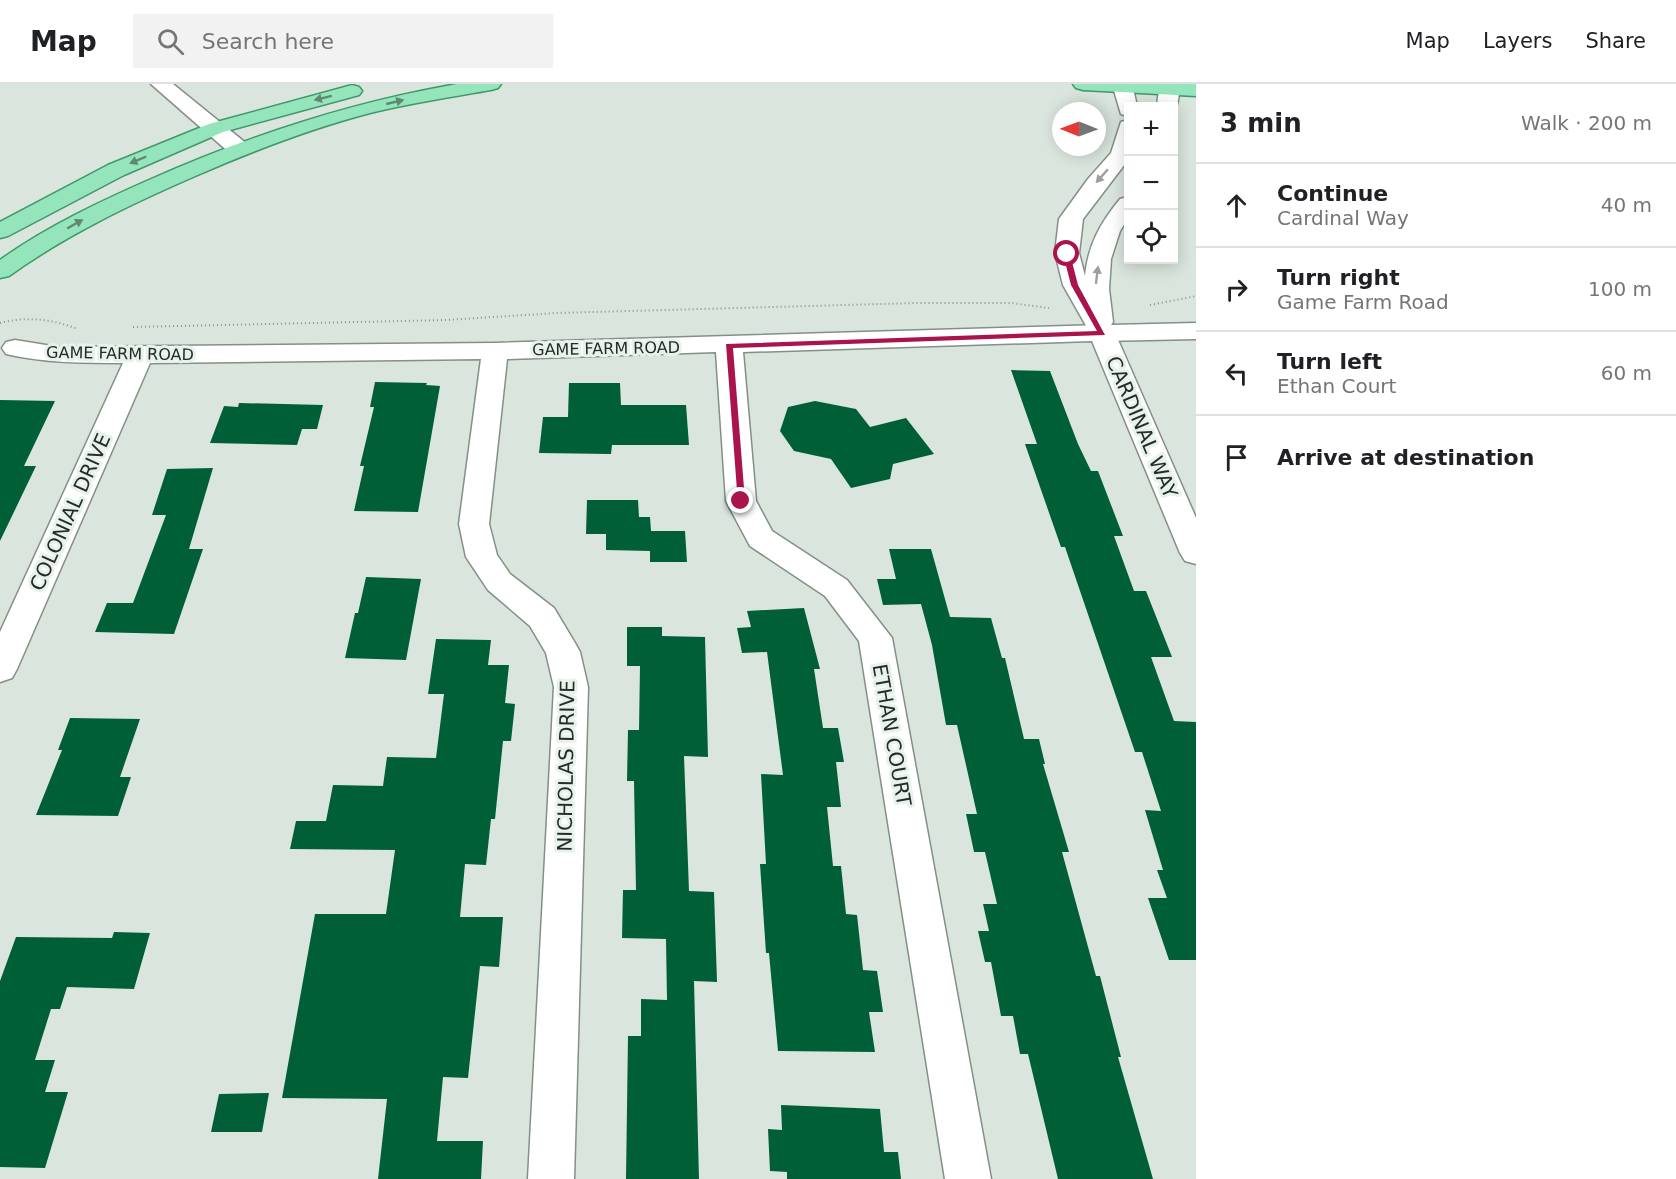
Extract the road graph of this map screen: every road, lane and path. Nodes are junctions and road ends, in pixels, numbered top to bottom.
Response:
1 (161, 84) edge
2 (380, 84) edge
3 (491, 84) edge
4 (1083, 84) edge
5 (1122, 85) edge
6 (1196, 90) edge
7 (1168, 93) edge
8 (1126, 102) edge
9 (216, 128) junction
10 (1124, 145) edge
11 (239, 149) junction
12 (1124, 209) edge
13 (0, 231) edge
14 (0, 271) edge
15 (1196, 296) edge
16 (1140, 308) dead end
17 (1052, 309) dead end
18 (0, 323) edge
19 (125, 327) dead end
20 (89, 329) dead end
21 (1196, 331) edge
22 (1102, 333) junction
23 (729, 346) junction
24 (15, 348) dead end
25 (495, 351) junction
26 (140, 355) junction
27 (1196, 553) edge
28 (0, 669) edge
29 (551, 1179) edge
30 (968, 1179) edge

1 - 9 street
2 -> 9 main road
11 -> 3 main road
4 - 5 main road
5 - 7 main road
5 - 8 street
6 - 7 main road
9 - 11 street
9 -> 13 main road
10 -> 22 street, CARDINAL WAY
14 -> 11 main road
22 -> 12 street, CARDINAL WAY
15 - 16 path
17 - 19 path
18 - 20 path
21 - 22 street, GAME FARM ROAD
22 - 23 street, GAME FARM ROAD
22 - 27 street, CARDINAL WAY
23 - 25 street, GAME FARM ROAD
23 - 30 street, ETHAN COURT
24 - 26 street, GAME FARM ROAD
25 - 26 street, GAME FARM ROAD
25 - 29 street, NICHOLAS DRIVE
26 - 28 street, COLONIAL DRIVE

